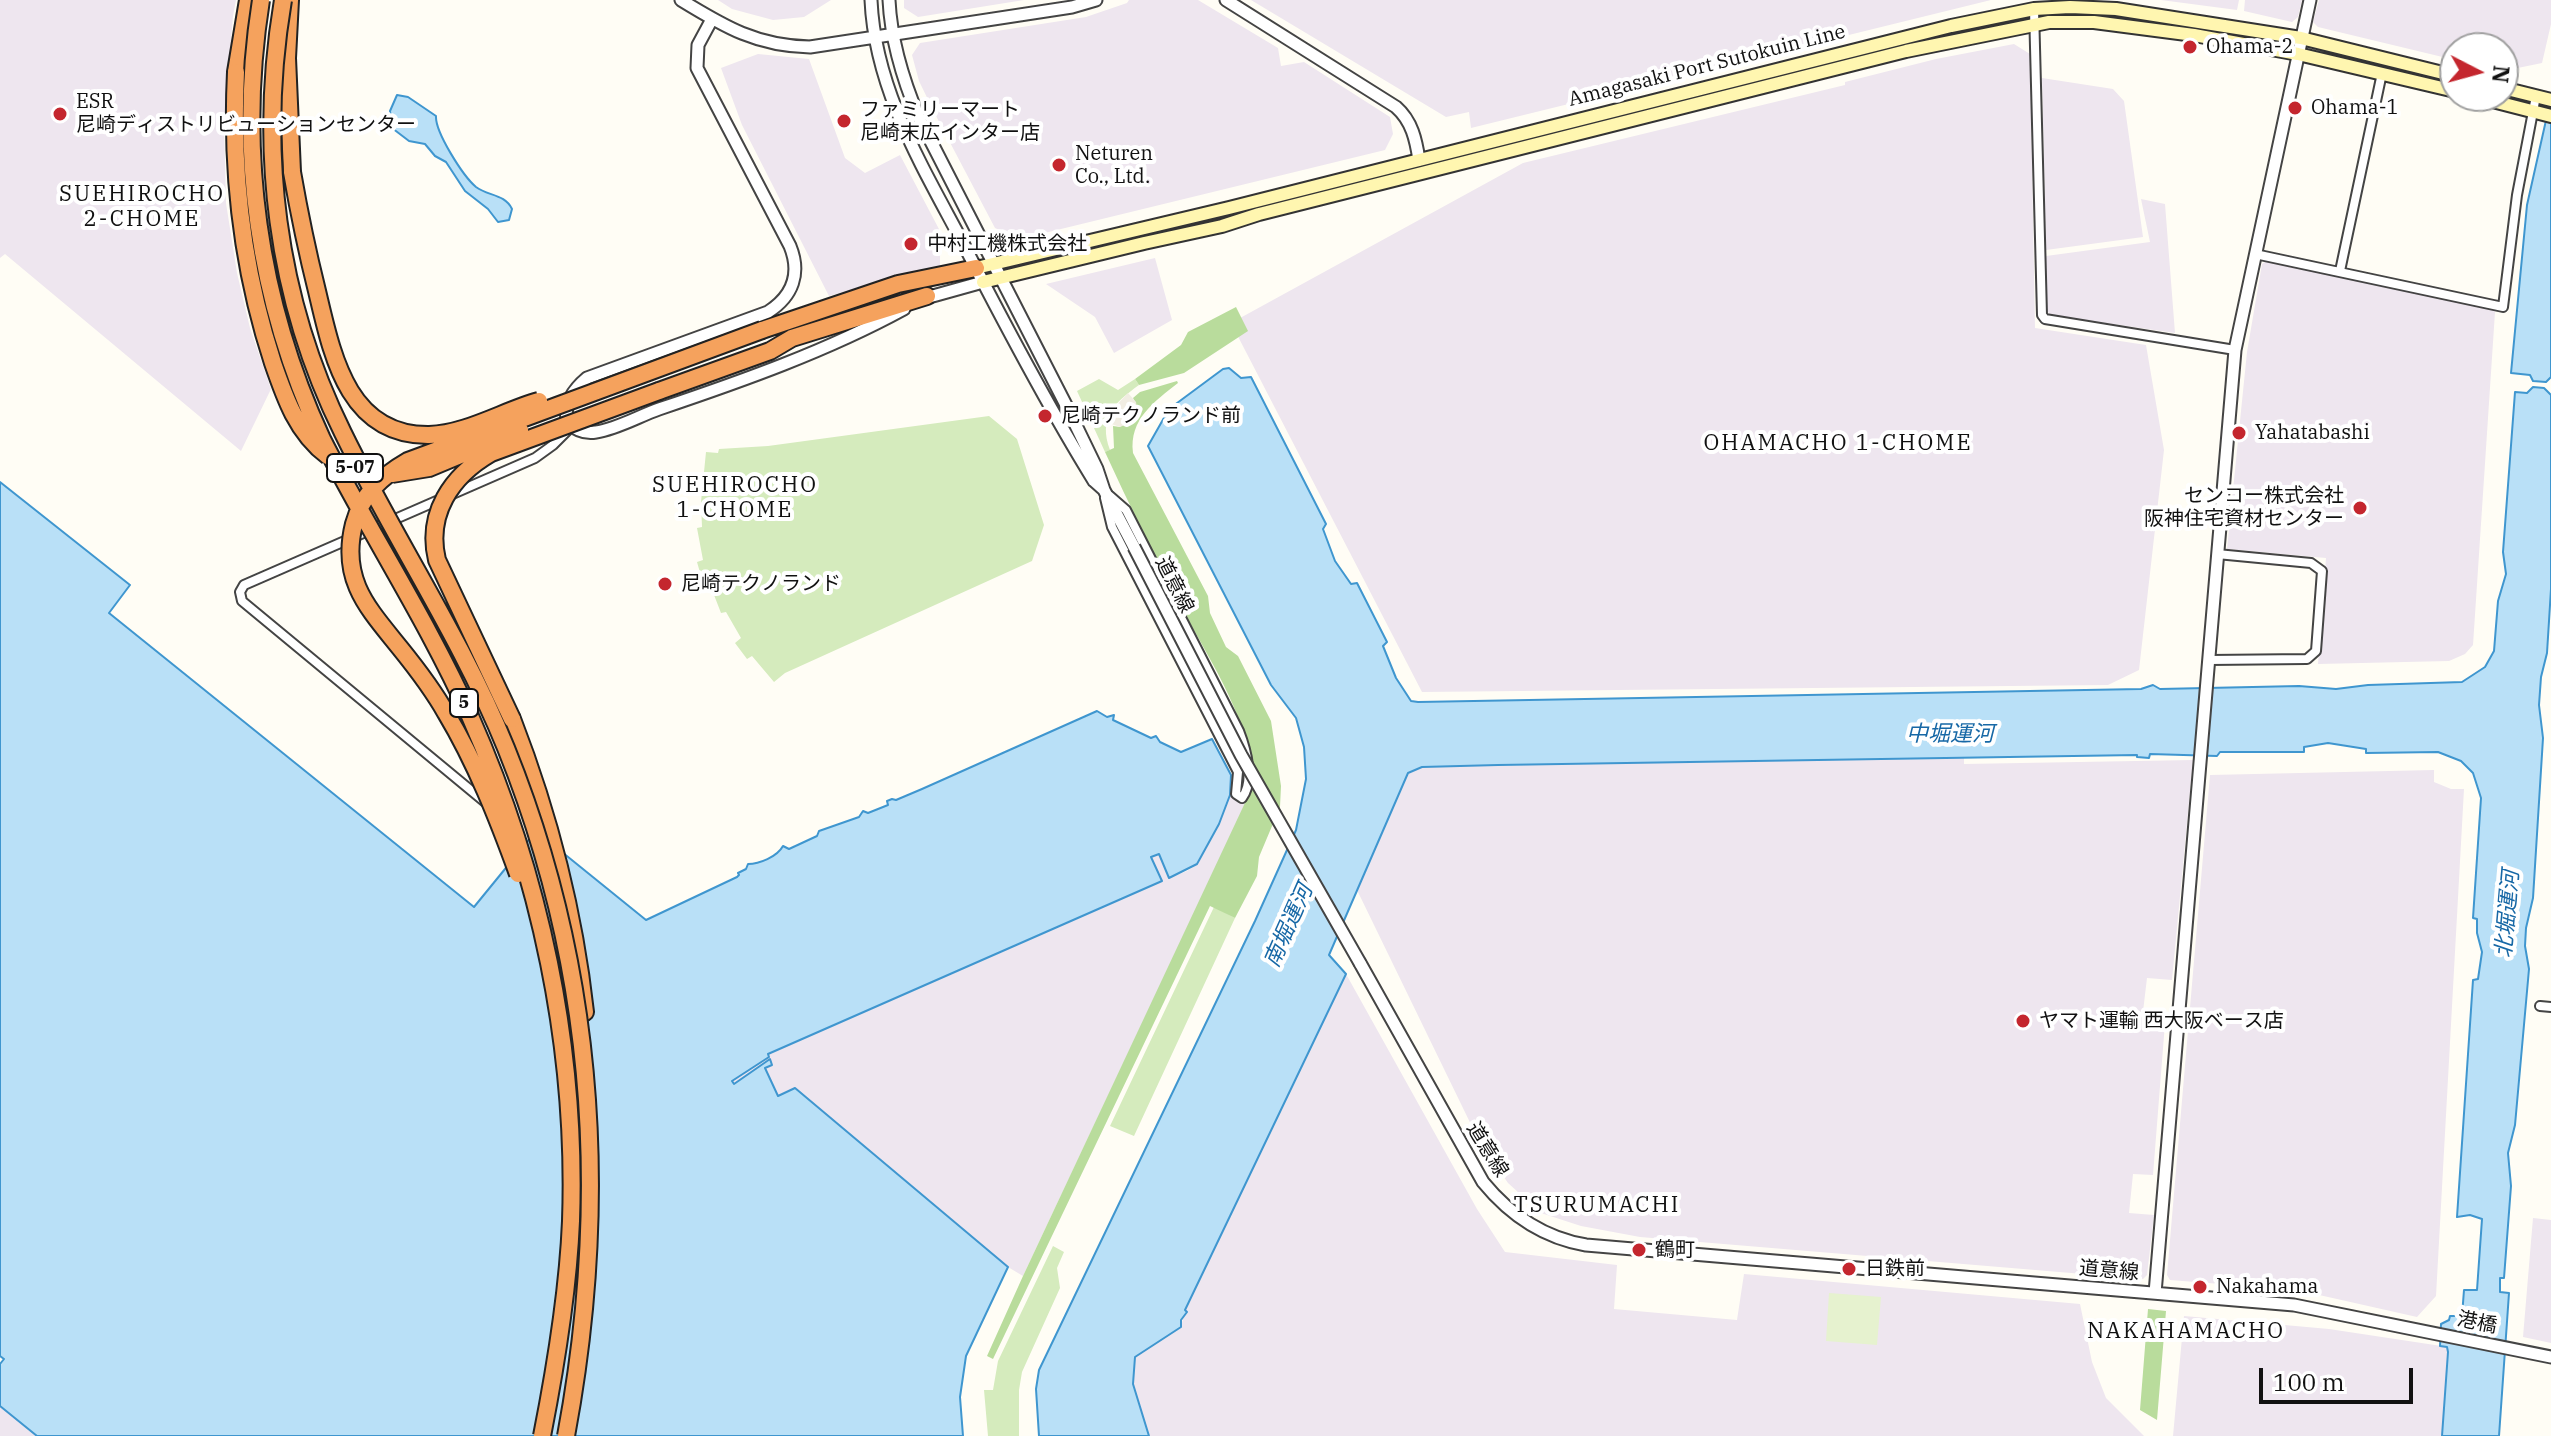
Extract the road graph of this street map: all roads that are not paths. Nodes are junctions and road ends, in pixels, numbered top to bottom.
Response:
1 (248, 0) edge
2 (261, 0) edge
3 (283, 0) edge
4 (290, 0) edge
5 (681, 0) edge
6 (871, 0) edge
7 (889, 0) edge
8 (1096, 0) edge
9 (1226, 0) edge
10 (2310, 0) edge
11 (2033, 4) edge
12 (712, 19) junction
13 (2035, 23) junction
14 (892, 35) junction
15 (2301, 38) junction
16 (875, 39) junction
17 (2298, 54) junction
18 (2439, 72) edge
19 (2382, 73) junction
20 (2439, 87) edge
21 (2519, 92) edge
22 (2545, 98) edge
23 (2519, 108) edge
24 (2542, 114) edge
25 (1419, 160) junction
26 (2255, 254) junction
27 (993, 263) junction
28 (2340, 271) junction
29 (980, 275) junction
30 (1000, 278) junction
31 (927, 296) junction
32 (766, 340) junction
33 (2235, 350) junction
34 (655, 370) junction
35 (572, 426) junction
36 (1104, 490) junction
37 (2217, 554) junction
38 (2209, 660) junction
39 (520, 830) dead end
40 (552, 982) junction
41 (2540, 1006) dead end
42 (2551, 1007) edge
43 (586, 1065) junction
44 (2155, 1293) junction
45 (2437, 1333) joint
46 (2551, 1357) edge
47 (540, 1436) edge
48 (566, 1436) edge

1 - 32 highway, 5-07, bridge
2 - 40 highway, 5, bridge
3 - 43 highway, 5, bridge
4 - 34 highway, 5-07, bridge
5 - 12 street
6 - 16 street, 道意線
7 - 14 street, 道意線
8 - 14 street
9 - 25 street
10 - 15 street
11 - 13 street
11 - 15 main road, Amagasaki Port Sutokuin Line
11 - 25 main road, Amagasaki Port Sutokuin Line
12 - 16 street
12 - 35 street
13 - 17 main road, Amagasaki Port Sutokuin Line
13 - 30 main road, Amagasaki Port Sutokuin Line
13 - 33 street
14 - 16 street
14 - 27 street, 道意線
15 - 17 street
15 - 18 main road, Amagasaki Port Sutokuin Line
16 - 29 street, 道意線
17 - 19 main road, Amagasaki Port Sutokuin Line
17 - 26 street
19 - 20 main road, Amagasaki Port Sutokuin Line
19 - 28 street
21 - 22 main road
22 - 24 street
23 - 24 main road
24 - 28 street
25 - 27 main road, Amagasaki Port Sutokuin Line
26 - 28 street
26 - 33 street
27 - 29 main road, Amagasaki Port Sutokuin Line
27 - 30 street, 道意線
29 - 30 main road, Amagasaki Port Sutokuin Line
29 - 31 street
29 - 32 highway, 5-07
29 - 36 street, 道意線
30 - 36 street, 道意線
31 - 32 highway, 5-07
31 - 35 street
32 - 34 highway, 5-07, bridge
32 - 43 highway, 5-07, bridge
33 - 37 street
34 - 40 highway, 5-07, bridge
35 - 39 street
36 - 36 street
36 - 44 street, 道意線, bridge
37 - 38 street
37 - 38 street
38 - 44 street
40 - 47 highway, 5, bridge
41 - 42 street
43 - 48 highway, 5, bridge
44 - 45 street, 道意線
45 - 46 street, 港橋

